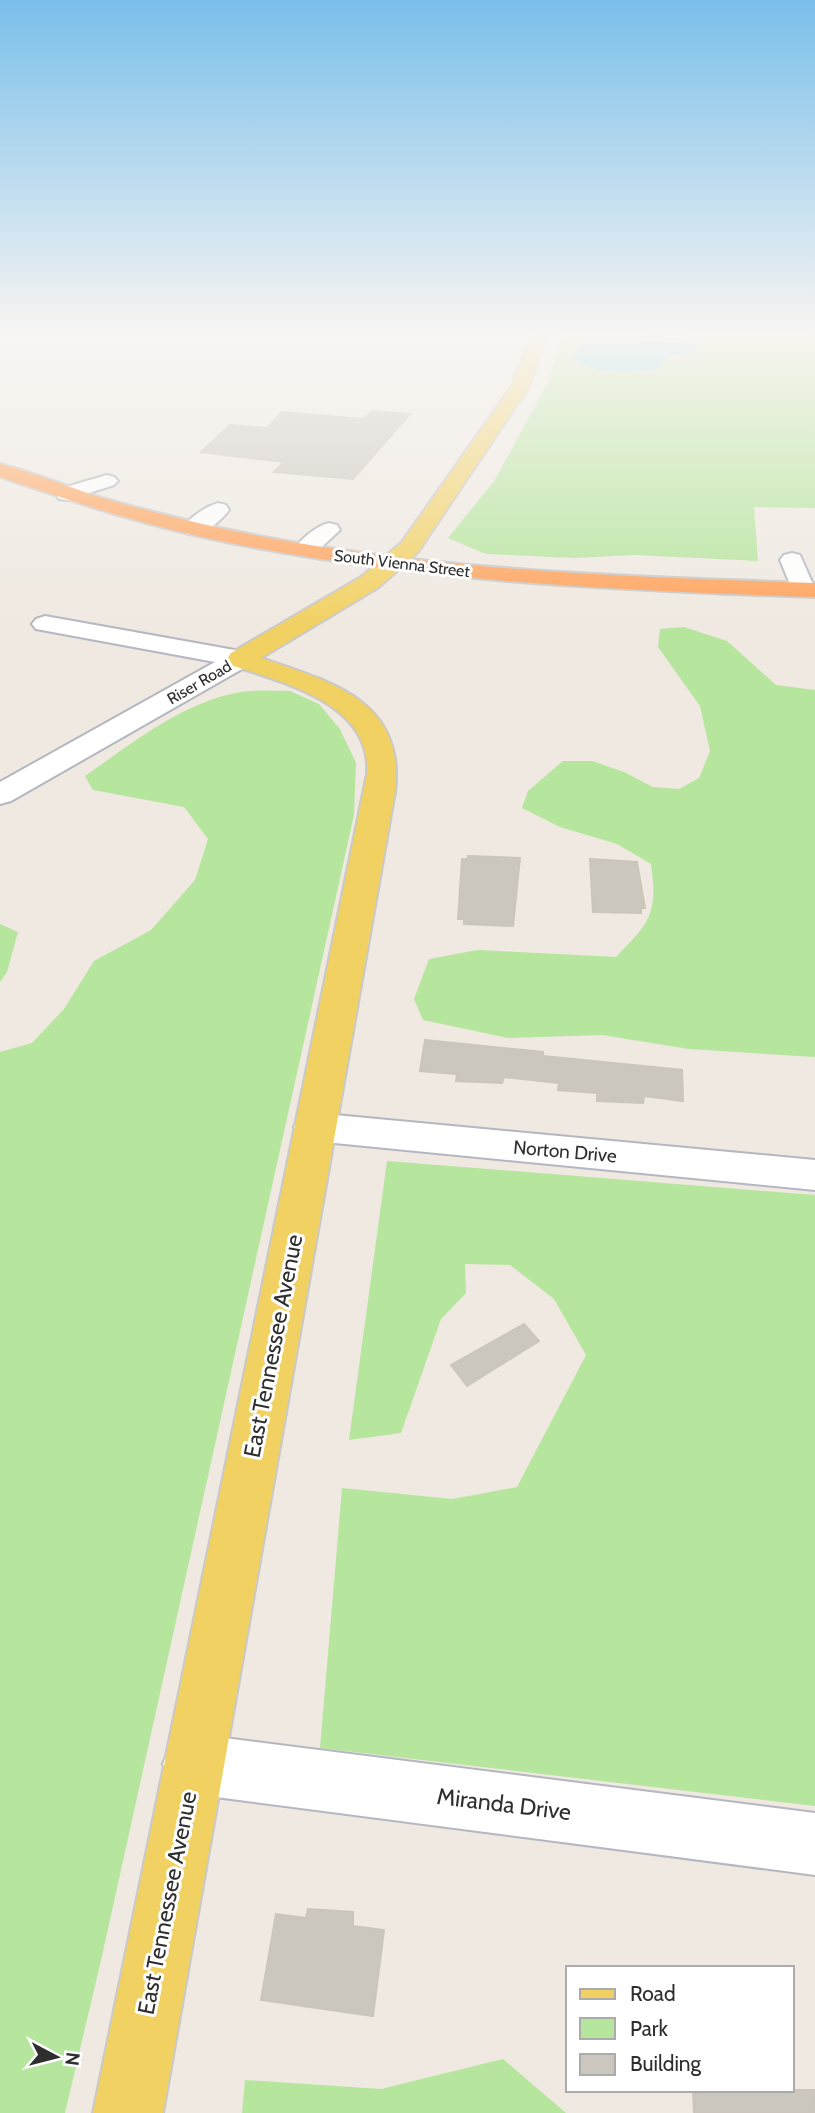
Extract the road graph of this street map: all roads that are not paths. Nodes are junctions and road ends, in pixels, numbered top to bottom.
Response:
1 (490, 431) edge
2 (0, 470) edge
3 (107, 481) dead end
4 (67, 494) junction
5 (218, 510) dead end
6 (194, 528) junction
7 (328, 530) dead end
8 (305, 550) junction
9 (793, 560) dead end
10 (393, 563) junction
11 (809, 589) edge
12 (45, 624) dead end
13 (240, 659) junction
14 (0, 795) edge
15 (314, 1127) junction
16 (815, 1175) edge
17 (193, 1764) junction
18 (815, 1844) edge
19 (128, 2113) edge

1 - 10 main road, Riser Road
2 - 4 highway, South Vienna Street
3 - 4 street
4 - 6 highway, South Vienna Street
5 - 6 street
6 - 8 highway, South Vienna Street
7 - 8 street
8 - 10 highway, South Vienna Street
9 - 11 street
10 - 11 highway, South Vienna Street
10 - 13 main road, Riser Road
12 - 13 street
13 - 14 street, Riser Road
13 - 15 main road, East Tennessee Avenue
15 - 16 street, Norton Drive
15 - 17 main road, East Tennessee Avenue
17 - 18 street, Miranda Drive
17 - 19 main road, East Tennessee Avenue

